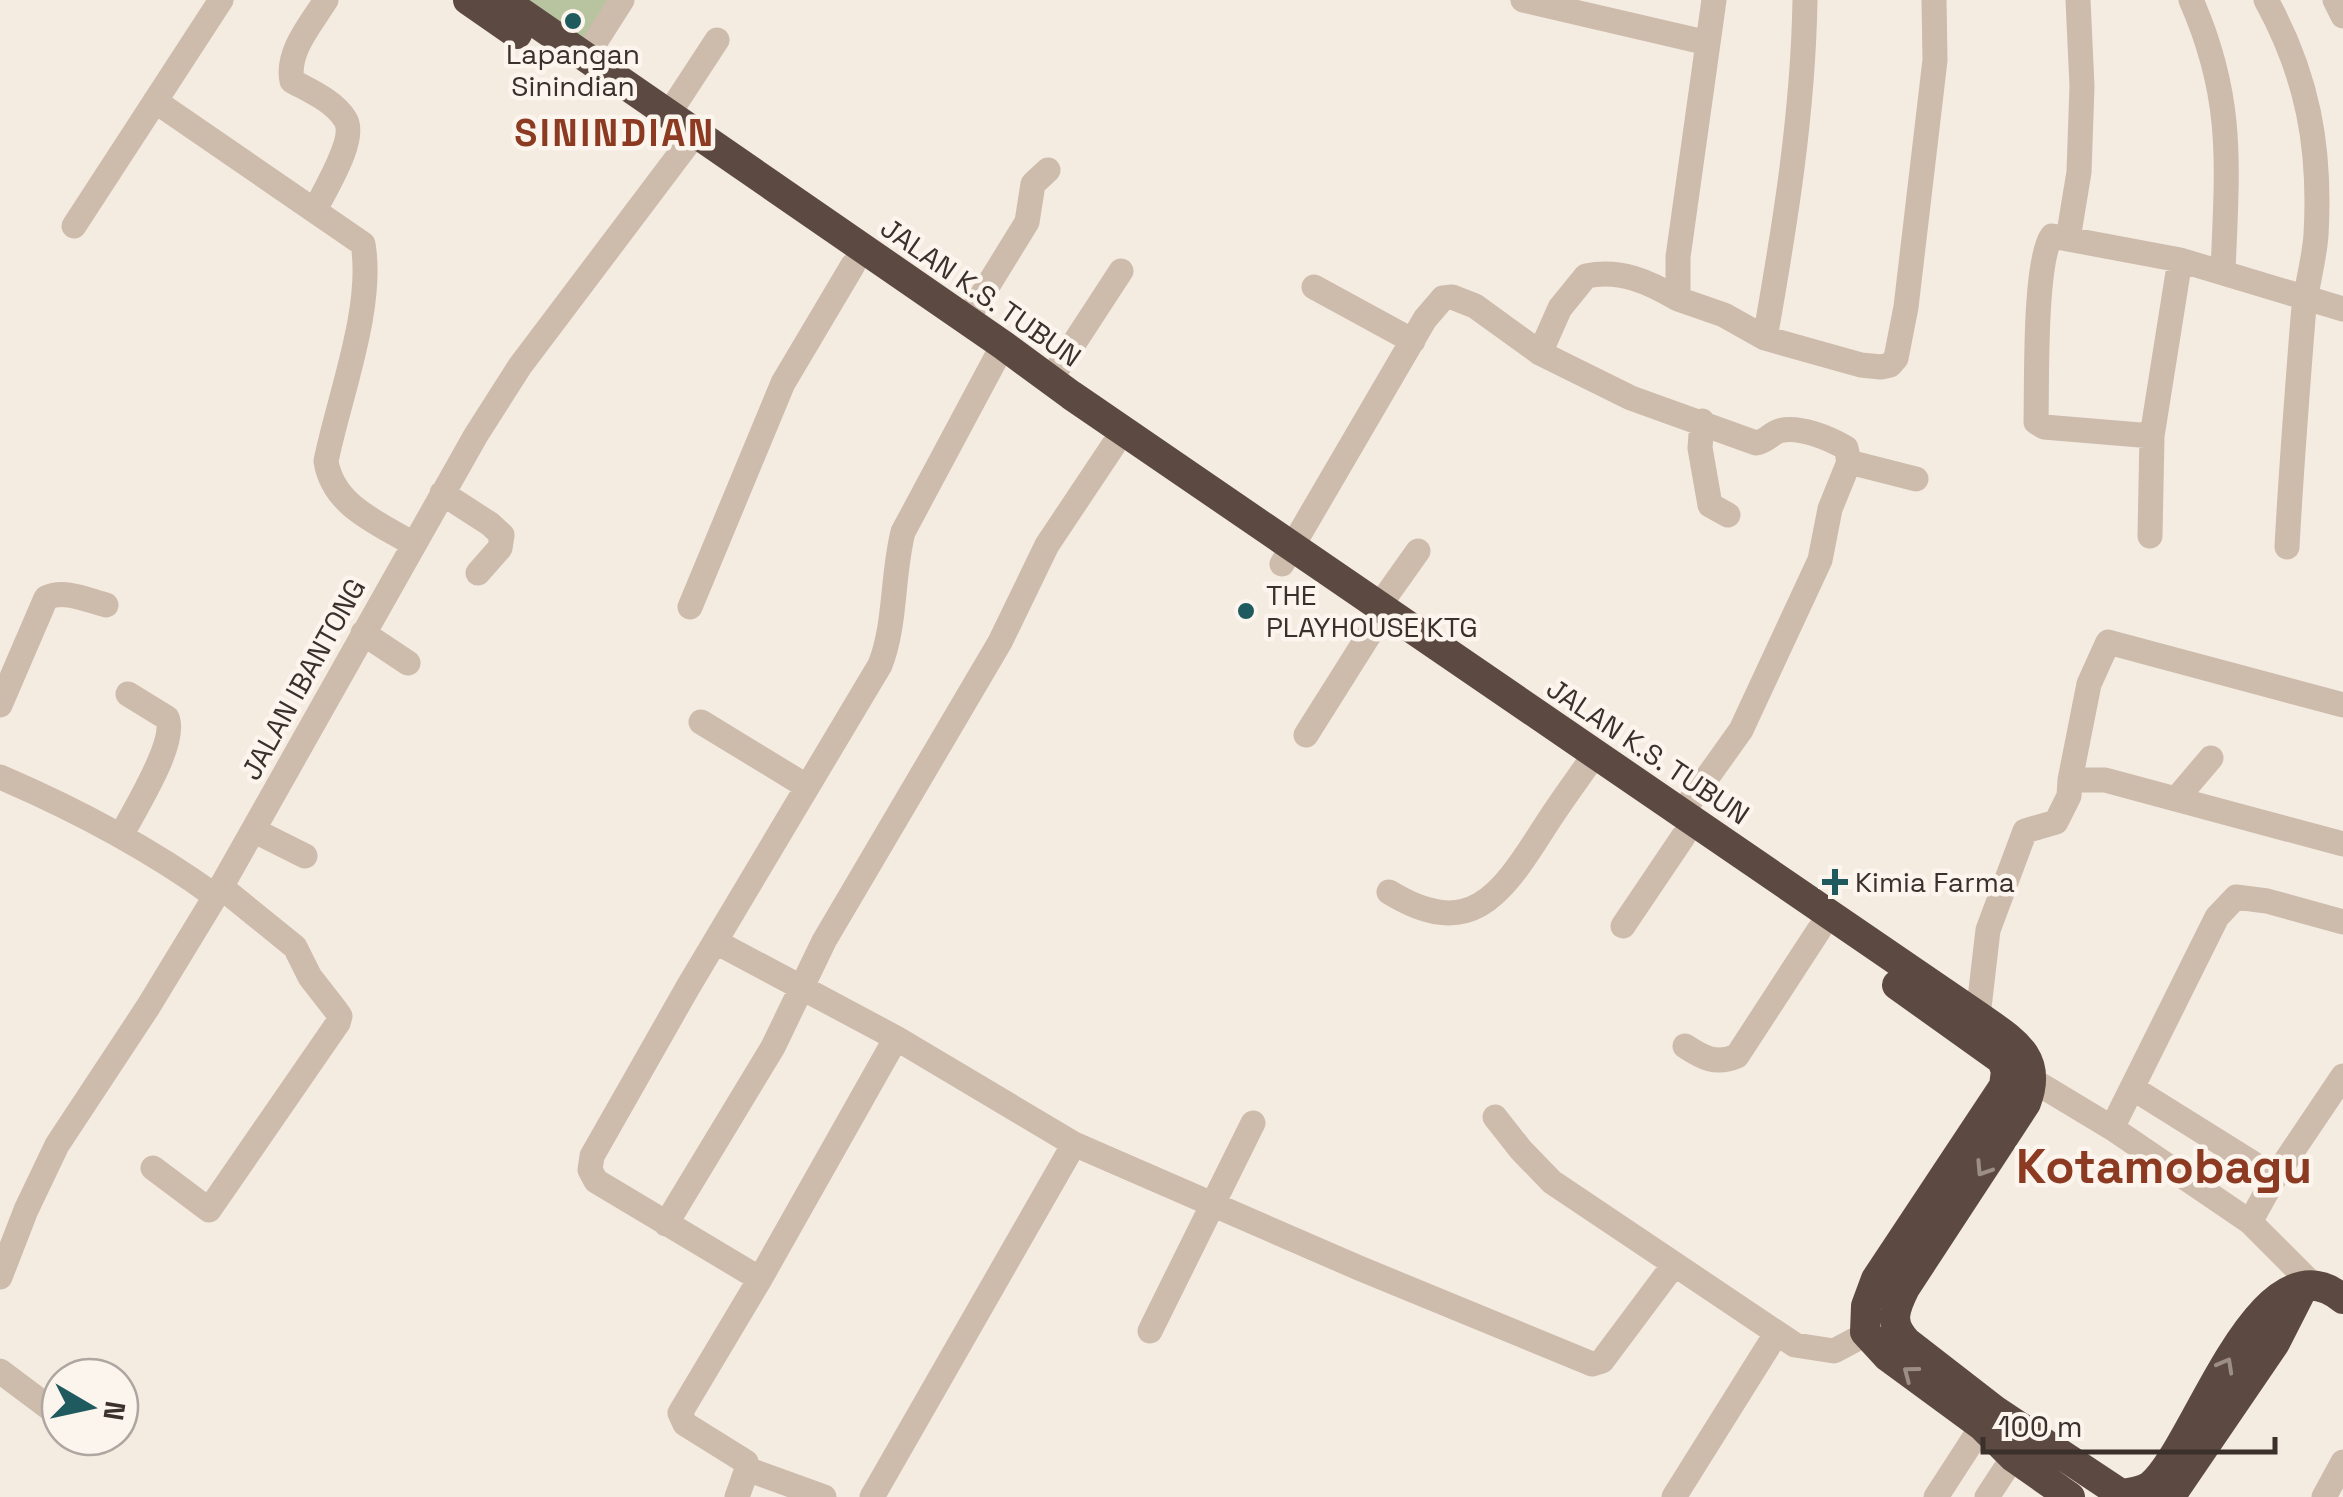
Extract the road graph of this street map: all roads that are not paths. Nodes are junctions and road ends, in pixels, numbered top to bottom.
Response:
1 (221, 0) edge
2 (326, 0) edge
3 (468, 0) edge
4 (503, 0) edge
5 (622, 0) edge
6 (1522, 0) edge
7 (1714, 0) edge
8 (1806, 0) edge
9 (1934, 0) edge
10 (2078, 0) edge
11 (2191, 0) edge
12 (2266, 0) edge
13 (2335, 0) edge
14 (2343, 16) edge
15 (717, 40) dead end
16 (1708, 43) junction
17 (586, 58) junction
18 (155, 102) junction
19 (668, 115) junction
20 (689, 141) junction
21 (1048, 170) dead end
22 (315, 210) junction
23 (74, 226) dead end
24 (2068, 239) junction
25 (2180, 260) junction
26 (853, 265) junction
27 (1120, 272) dead end
28 (2223, 272) junction
29 (1314, 287) dead end
30 (2305, 296) junction
31 (1678, 300) junction
32 (2343, 309) edge
33 (950, 318) junction
34 (1765, 338) junction
35 (1412, 341) junction
36 (999, 353) junction
37 (1540, 353) junction
38 (1050, 380) junction
39 (1702, 421) junction
40 (2152, 436) junction
41 (1112, 446) junction
42 (1848, 462) junction
43 (1916, 479) dead end
44 (442, 493) junction
45 (1728, 515) dead end
46 (2150, 536) dead end
47 (413, 544) junction
48 (2287, 547) dead end
49 (1418, 551) dead end
50 (1288, 556) junction
51 (478, 573) dead end
52 (106, 605) dead end
53 (690, 607) dead end
54 (1376, 616) junction
55 (362, 633) junction
56 (408, 663) dead end
57 (128, 694) dead end
58 (1, 701) edge
59 (2343, 704) edge
60 (701, 722) dead end
61 (1306, 735) dead end
62 (2211, 758) dead end
63 (1589, 763) junction
64 (0, 777) edge
65 (2070, 780) junction
66 (806, 786) junction
67 (2176, 798) junction
68 (1682, 825) junction
69 (252, 830) junction
70 (122, 834) junction
71 (2343, 844) edge
72 (305, 856) dead end
73 (218, 892) junction
74 (1389, 892) dead end
75 (2343, 922) edge
76 (1623, 926) dead end
77 (1820, 930) junction
78 (716, 942) junction
79 (804, 988) junction
80 (1978, 1016) junction
81 (896, 1038) junction
82 (1684, 1046) dead end
83 (2020, 1076) junction
84 (2343, 1076) edge
85 (2134, 1089) junction
86 (1495, 1118) dead end
87 (1253, 1123) dead end
88 (2112, 1128) junction
89 (1074, 1144) junction
90 (153, 1168) dead end
91 (2275, 1177) junction
92 (1211, 1204) junction
93 (2250, 1222) junction
94 (666, 1224) junction
95 (1673, 1266) junction
96 (1, 1270) edge
97 (760, 1279) junction
98 (2308, 1285) junction
99 (2343, 1298) edge
100 (1879, 1327) junction
101 (1150, 1331) dead end
102 (1776, 1334) junction
103 (0, 1371) edge
104 (40, 1401) edge
105 (1989, 1419) junction
106 (2021, 1445) junction
107 (2343, 1462) edge
108 (747, 1469) junction
109 (2120, 1496) edge
110 (737, 1497) edge
111 (824, 1497) edge
112 (872, 1497) edge
113 (1674, 1497) edge
114 (1936, 1497) edge
115 (1987, 1497) edge
116 (2070, 1497) edge
117 (2170, 1497) edge
118 (2324, 1497) edge

1 - 18 street
2 - 22 street
3 - 20 highway, JALAN K.S. TUBUN
4 - 17 highway, JALAN K.S. TUBUN
5 - 17 street
6 - 16 street
7 - 16 street
8 - 34 street
9 - 34 street
10 - 24 street
11 - 28 street
12 - 30 street
13 - 14 street
15 - 19 street
16 - 31 street
17 - 19 highway, JALAN K.S. TUBUN
18 - 22 street
18 - 23 street
19 - 20 highway, JALAN K.S. TUBUN
20 - 26 highway, JALAN K.S. TUBUN
20 - 33 highway, JALAN K.S. TUBUN
20 - 44 street, JALAN IBANTONG
21 - 33 street
22 - 47 street
24 - 25 street
24 - 40 street
25 - 28 street
25 - 40 street
26 - 33 highway, JALAN K.S. TUBUN
26 - 53 street
27 - 38 street
28 - 30 street
29 - 35 street
30 - 32 street
30 - 48 street
31 - 34 street
31 - 37 street
33 - 36 highway, JALAN K.S. TUBUN
35 - 37 street
35 - 50 street
36 - 38 highway, JALAN K.S. TUBUN
36 - 41 highway, JALAN K.S. TUBUN
36 - 66 street
37 - 39 street
38 - 50 highway, JALAN K.S. TUBUN
39 - 42 street
39 - 45 street
40 - 46 street
41 - 50 highway, JALAN K.S. TUBUN
41 - 79 street
42 - 43 street
42 - 68 street
44 - 47 street, JALAN IBANTONG
44 - 51 street
47 - 55 street, JALAN IBANTONG
49 - 54 street
50 - 54 highway, JALAN K.S. TUBUN
52 - 58 street
54 - 61 street
54 - 63 highway, JALAN K.S. TUBUN
55 - 56 street
55 - 69 street, JALAN IBANTONG
57 - 70 street
59 - 65 street
60 - 66 street
62 - 67 street
63 - 68 highway, JALAN K.S. TUBUN
63 - 74 street
64 - 70 street
65 - 67 street
65 - 80 street
66 - 78 street
67 - 71 street
68 - 76 street
68 - 77 highway, JALAN K.S. TUBUN
68 - 80 highway, JALAN K.S. TUBUN
69 - 72 street
69 - 73 street, JALAN IBANTONG
70 - 73 street
73 - 90 street
73 - 96 street, JALAN IBANTONG
75 - 85 street
77 - 82 street
77 - 83 highway, JALAN K.S. TUBUN
78 - 79 street
78 - 94 street
79 - 81 street
79 - 94 street
80 - 83 highway, JALAN K.S. TUBUN
81 - 89 street
81 - 97 street
83 - 88 street
83 - 100 highway
84 - 91 street
85 - 88 street
85 - 91 street
86 - 95 street
87 - 92 street
88 - 93 street
89 - 92 street
89 - 112 street
91 - 93 street
92 - 95 street
92 - 101 street
93 - 98 street
94 - 97 street
95 - 102 street
97 - 108 street
98 - 99 highway
109 -> 98 highway
98 - 117 highway
100 - 102 street
100 - 105 highway
102 - 113 street
103 - 104 street
105 - 106 highway
105 - 114 street
106 - 109 highway
106 - 115 street
106 - 116 highway
107 - 118 street
108 - 110 street
108 - 111 street

